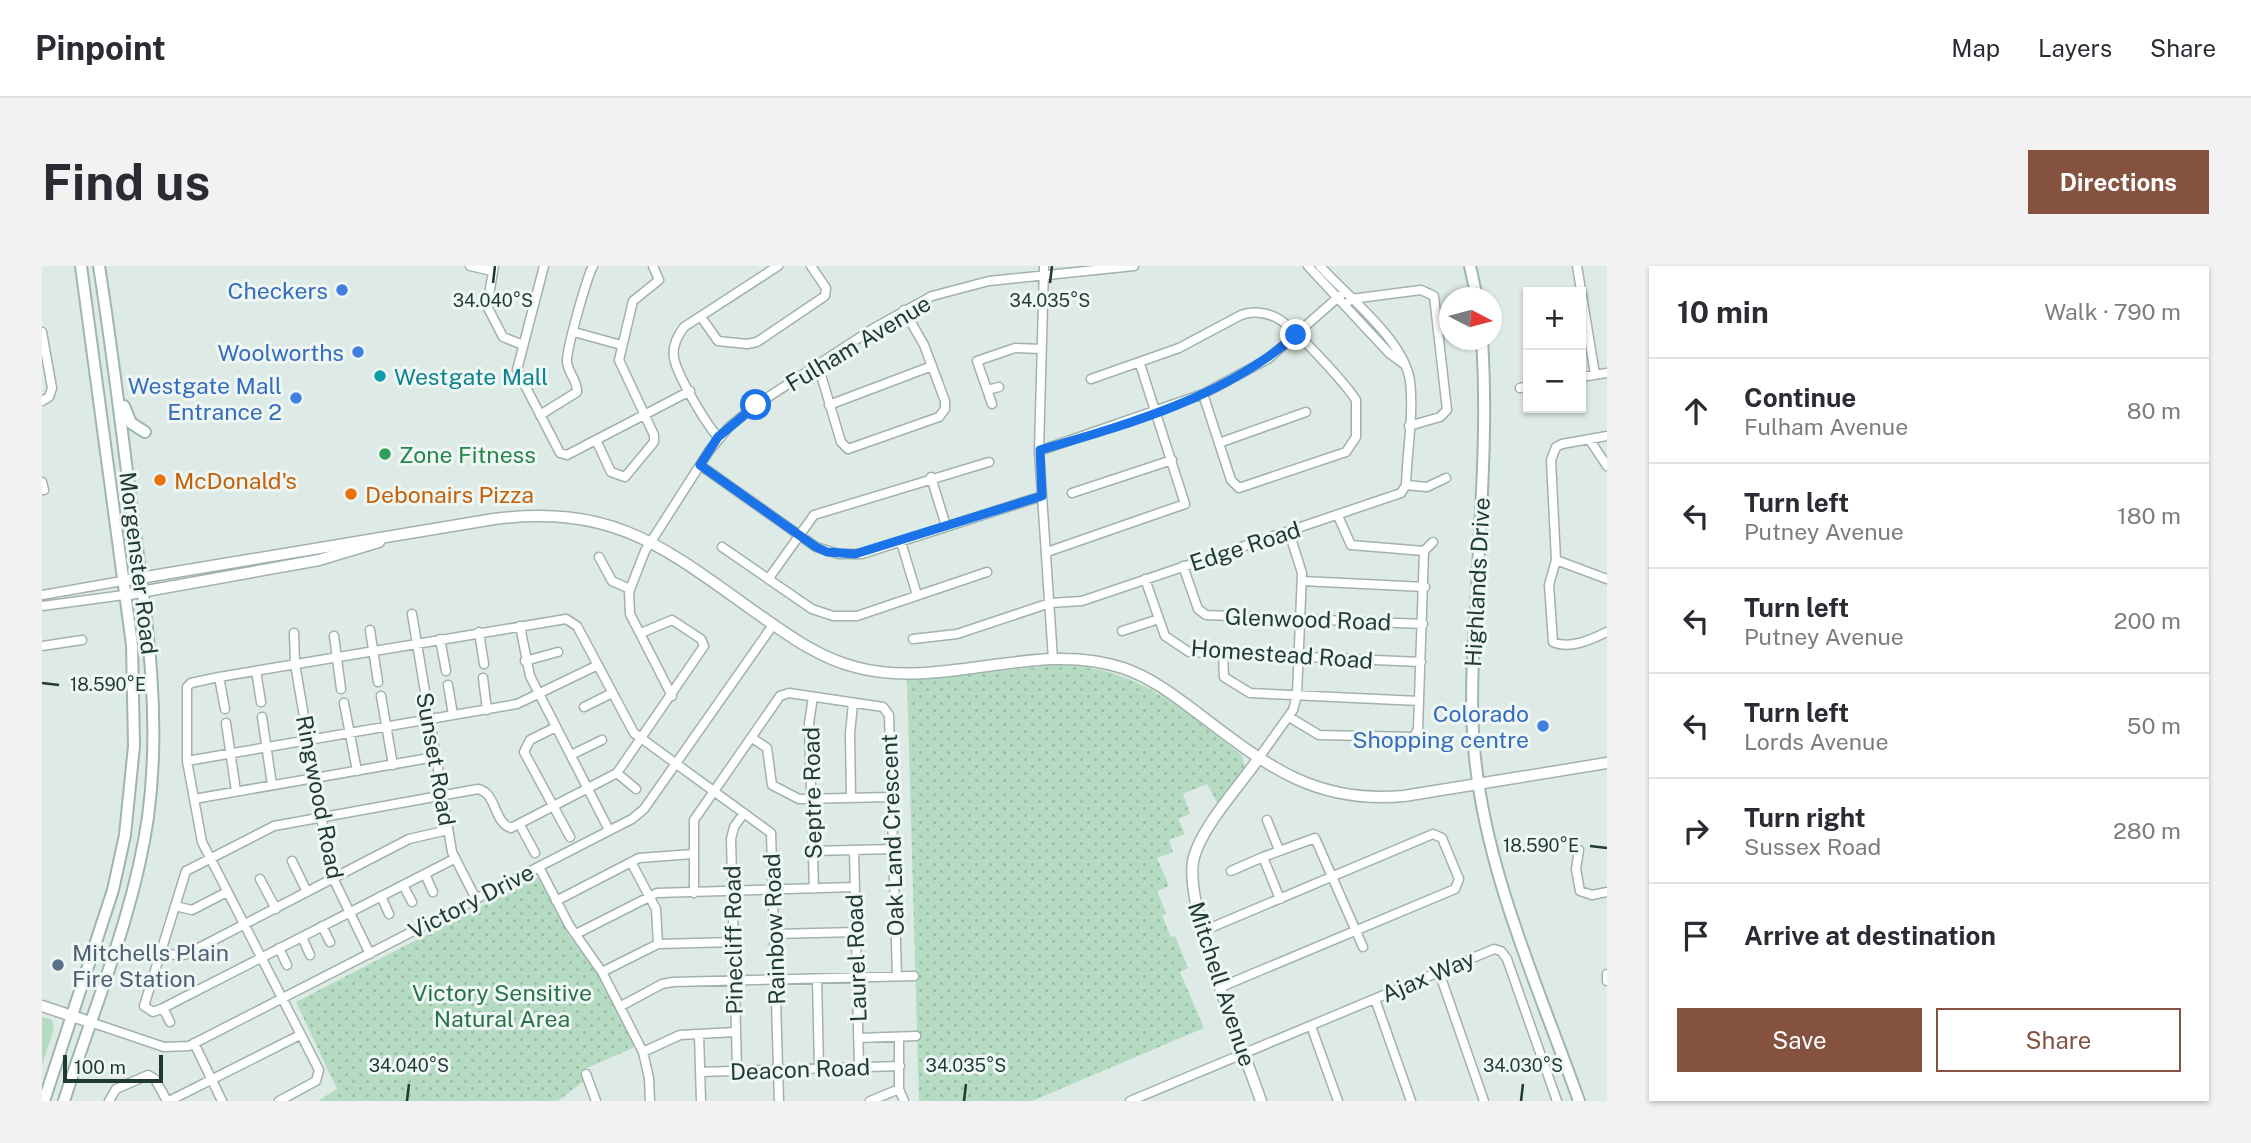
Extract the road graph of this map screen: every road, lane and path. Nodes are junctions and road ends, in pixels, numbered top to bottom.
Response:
1 (81, 266) edge
2 (100, 266) edge
3 (470, 266) edge
4 (544, 266) edge
5 (593, 266) edge
6 (653, 266) edge
7 (778, 266) edge
8 (811, 266) edge
9 (1134, 266) edge
10 (1308, 266) edge
11 (1320, 266) edge
12 (1470, 266) edge
13 (1577, 266) edge
14 (493, 269) edge
15 (765, 269) edge
16 (1044, 270) edge
17 (1475, 287) edge
18 (1340, 294) junction
19 (1348, 302) junction
20 (904, 310) junction
21 (701, 317) junction
22 (574, 332) junction
23 (1296, 335) junction
24 (43, 338) edge
25 (523, 345) junction
26 (621, 345) junction
27 (1042, 349) junction
28 (1482, 350) edge
29 (1140, 364) junction
30 (818, 365) junction
31 (932, 366) junction
32 (1607, 373) edge
33 (1595, 374) junction
34 (1586, 376) edge
35 (1091, 379) dead end
36 (999, 387) dead end
37 (987, 390) junction
38 (690, 391) junction
39 (117, 394) junction
40 (1203, 394) junction
41 (42, 401) edge
42 (992, 404) dead end
43 (829, 405) junction
44 (1157, 412) junction
45 (1307, 412) dead end
46 (540, 415) junction
47 (644, 415) junction
48 (1409, 426) junction
49 (145, 432) dead end
50 (1607, 436) edge
51 (718, 437) junction
52 (1589, 439) junction
53 (596, 440) junction
54 (1219, 443) junction
55 (1040, 450) junction
56 (1172, 460) junction
57 (989, 462) dead end
58 (700, 465) junction
59 (1607, 466) edge
60 (931, 477) junction
61 (1446, 478) dead end
62 (1406, 485) junction
63 (1072, 493) dead end
64 (1042, 496) junction
65 (1338, 516) junction
66 (946, 526) junction
67 (1289, 532) junction
68 (800, 536) junction
69 (386, 539) junction
70 (652, 541) junction
71 (901, 542) junction
72 (1433, 542) dead end
73 (722, 547) dead end
74 (1424, 551) junction
75 (1047, 552) junction
76 (599, 558) dead end
77 (1556, 560) junction
78 (1183, 566) junction
79 (987, 572) dead end
80 (141, 578) junction
81 (769, 578) junction
82 (1145, 579) junction
83 (1607, 579) edge
84 (122, 581) junction
85 (1302, 581) junction
86 (1425, 587) junction
87 (630, 589) junction
88 (143, 592) junction
89 (42, 595) edge
90 (124, 595) junction
91 (917, 595) junction
92 (1050, 603) junction
93 (42, 606) edge
94 (412, 614) dead end
95 (1159, 619) junction
96 (1300, 619) junction
97 (1423, 624) junction
98 (773, 625) junction
99 (520, 626) junction
100 (370, 630) dead end
101 (1122, 631) dead end
102 (479, 632) junction
103 (1607, 632) edge
104 (294, 633) dead end
105 (640, 633) junction
106 (334, 636) dead end
107 (440, 639) junction
108 (913, 639) dead end
109 (82, 640) dead end
110 (416, 644) junction
111 (42, 646) edge
112 (374, 651) junction
113 (558, 652) dead end
114 (1223, 654) junction
115 (337, 657) junction
116 (1298, 657) junction
117 (1053, 659) junction
118 (525, 661) junction
119 (1421, 662) junction
120 (295, 664) junction
121 (484, 664) dead end
122 (598, 665) junction
123 (256, 671) junction
124 (446, 671) dead end
125 (219, 677) junction
126 (483, 678) dead end
127 (378, 682) dead end
128 (448, 685) dead end
129 (341, 689) dead end
130 (612, 693) junction
131 (540, 695) junction
132 (1297, 695) junction
133 (381, 696) dead end
134 (672, 696) junction
135 (813, 697) junction
136 (1419, 701) junction
137 (261, 702) dead end
138 (344, 703) dead end
139 (853, 703) junction
140 (584, 707) dead end
141 (225, 709) dead end
142 (487, 709) junction
143 (453, 715) junction
144 (262, 717) dead end
145 (1289, 717) junction
146 (429, 719) junction
147 (226, 723) dead end
148 (386, 727) junction
149 (556, 727) junction
150 (349, 733) junction
151 (752, 738) junction
152 (309, 740) junction
153 (602, 740) dead end
154 (641, 740) junction
155 (266, 747) junction
156 (230, 753) junction
157 (571, 755) junction
158 (435, 757) junction
159 (1258, 759) junction
160 (187, 761) junction
161 (1607, 763) edge
162 (393, 765) junction
163 (676, 765) junction
164 (356, 771) junction
165 (617, 773) junction
166 (315, 778) junction
167 (1478, 783) junction
168 (272, 785) junction
169 (588, 789) junction
170 (636, 789) dead end
171 (714, 790) junction
172 (236, 791) junction
173 (442, 795) junction
174 (891, 796) junction
175 (851, 797) junction
176 (194, 799) junction
177 (811, 799) junction
178 (553, 807) junction
179 (744, 813) junction
180 (321, 815) junction
181 (1267, 820) dead end
182 (520, 825) junction
183 (448, 830) junction
184 (609, 830) junction
185 (570, 837) dead end
186 (893, 849) junction
187 (854, 850) junction
188 (1279, 850) junction
189 (1579, 850) dead end
190 (813, 851) junction
191 (535, 853) dead end
192 (693, 854) junction
193 (1263, 857) junction
194 (211, 859) junction
195 (454, 859) junction
196 (292, 861) dead end
197 (631, 862) junction
198 (539, 867) junction
199 (1231, 871) dead end
200 (425, 874) junction
201 (1333, 876) junction
202 (260, 879) dead end
203 (333, 879) junction
204 (404, 885) junction
205 (854, 887) junction
206 (814, 889) junction
207 (773, 890) junction
208 (733, 891) junction
209 (228, 892) junction
210 (307, 892) junction
211 (433, 892) dead end
212 (1607, 892) edge
213 (694, 893) junction
214 (381, 896) junction
215 (649, 896) junction
216 (476, 899) junction
217 (1280, 899) junction
218 (556, 901) junction
219 (412, 902) dead end
220 (174, 906) junction
221 (276, 909) junction
222 (349, 912) junction
223 (389, 914) dead end
224 (244, 925) junction
225 (321, 926) junction
226 (1203, 931) junction
227 (1356, 931) junction
228 (856, 932) junction
229 (576, 933) junction
230 (775, 934) junction
231 (302, 937) junction
232 (330, 942) dead end
233 (734, 942) junction
234 (658, 944) junction
235 (1363, 947) dead end
236 (279, 948) junction
237 (161, 952) junction
238 (370, 954) junction
239 (310, 955) dead end
240 (260, 958) junction
241 (287, 965) dead end
242 (602, 972) junction
243 (1439, 972) junction
244 (1607, 974) edge
245 (897, 976) junction
246 (914, 976) dead end
247 (857, 977) junction
248 (817, 979) junction
249 (776, 980) junction
250 (734, 981) junction
251 (1607, 981) edge
252 (1222, 987) junction
253 (282, 999) junction
254 (1375, 999) junction
255 (42, 1006) edge
256 (621, 1006) junction
257 (163, 1008) junction
258 (73, 1017) junction
259 (90, 1022) junction
260 (170, 1022) dead end
261 (1311, 1026) junction
262 (735, 1032) junction
263 (699, 1034) junction
264 (300, 1035) junction
265 (916, 1036) dead end
266 (899, 1037) junction
267 (858, 1038) junction
268 (194, 1043) junction
269 (643, 1052) junction
270 (1244, 1053) junction
271 (900, 1066) junction
272 (859, 1067) junction
273 (819, 1068) junction
274 (778, 1069) junction
275 (737, 1070) junction
276 (700, 1072) junction
277 (586, 1074) dead end
278 (211, 1079) junction
279 (899, 1089) junction
280 (44, 1101) edge
281 (64, 1101) edge
282 (109, 1101) edge
283 (168, 1101) edge
284 (222, 1101) edge
285 (279, 1101) edge
286 (596, 1101) edge
287 (650, 1101) edge
288 (701, 1101) edge
289 (779, 1101) edge
290 (870, 1101) edge
291 (904, 1101) edge
292 (1130, 1101) edge
293 (1261, 1101) edge
294 (1338, 1101) edge
295 (1411, 1101) edge
296 (1484, 1101) edge
297 (1557, 1101) edge
298 (1579, 1101) edge

1 - 84 main road, Morgenster Road
2 - 39 main road, Morgenster Road
3 - 14 street
4 - 25 street
5 - 22 street
6 - 26 street
7 - 15 street
8 - 21 street
9 - 16 street, Fulham Avenue
10 - 18 street
11 - 18 street
12 - 17 main road
13 - 33 street
14 - 25 street
15 - 21 street
16 - 20 street, Fulham Avenue
16 - 27 street
18 - 19 street
18 - 23 street
19 - 48 street
19 - 48 street
20 - 30 street, Fulham Avenue
20 - 31 street
21 - 38 street
22 - 26 street
22 - 46 street
23 - 29 street
23 - 40 street
23 - 54 street
24 - 41 street
25 - 46 street
26 - 47 street
27 - 37 street
27 - 55 street
28 - 167 main road, Highlands Drive
29 - 35 street
29 - 44 street
30 - 43 street
30 - 51 street, Fulham Avenue
31 - 43 street
31 - 43 street
32 - 33 street
33 - 34 street
36 - 37 street
37 - 42 street
38 - 47 street
38 - 51 street
39 - 49 main road
39 - 80 main road, Morgenster Road
40 - 44 street
40 - 54 street
44 - 55 street
44 - 56 street
45 - 54 street
46 - 53 street
47 - 53 street
47 - 53 street
48 - 62 street
50 - 52 street
51 - 58 street, Fulham Avenue
52 - 59 street
52 - 77 street
55 - 64 street
56 - 63 street
56 - 75 street
57 - 60 street
58 - 68 street
58 - 70 street, Fulham Avenue
60 - 66 street
60 - 68 street
61 - 62 street
62 - 65 street, Edge Road
64 - 66 street
64 - 75 street
65 - 67 street, Edge Road
65 - 74 street
66 - 71 street
67 - 78 street, Edge Road
67 - 85 street
68 - 71 street
68 - 81 street
69 - 70 street
69 - 80 street
69 - 88 street
70 - 87 street, Fulham Avenue
70 - 98 street
71 - 91 street
72 - 74 street
73 - 81 street
74 - 86 street
75 - 92 street
76 - 87 street
77 - 83 street
77 - 103 street
78 - 82 street, Edge Road
78 - 96 street, Glenwood Road
79 - 91 street
80 - 84 street
80 - 88 main road, Morgenster Road
81 - 91 street
82 - 92 street, Edge Road
82 - 95 street, Homestead Road
84 - 89 street
84 - 90 main road, Morgenster Road
85 - 86 street
85 - 96 street
86 - 97 street
87 - 105 street
88 - 90 street
88 - 259 main road, Morgenster Road
90 - 93 street
90 - 258 main road, Morgenster Road
92 - 108 street, Edge Road
92 - 117 street
94 - 110 street, Sunset Road
95 - 101 street
95 - 114 street, Homestead Road
96 - 97 street, Glenwood Road
96 - 116 street
97 - 119 street
98 - 117 street
98 - 163 street, Victory Drive
99 - 102 street
99 - 118 street
99 - 122 street
100 - 112 street
102 - 107 street
102 - 121 street
104 - 120 street, Ringwood Road
105 - 134 street
105 - 134 street
106 - 115 street
107 - 110 street
107 - 124 street
109 - 111 street
110 - 112 street
110 - 146 street, Sunset Road
112 - 115 street
112 - 127 street
113 - 118 street
114 - 116 street, Homestead Road
114 - 132 street
115 - 120 street
115 - 129 street
116 - 119 street, Homestead Road
116 - 132 street
117 - 159 street
118 - 131 street
119 - 136 street
120 - 123 street
120 - 152 street, Ringwood Road
122 - 130 street
122 - 131 street
123 - 125 street
123 - 137 street
125 - 141 street
125 - 160 street
126 - 142 street
128 - 143 street
130 - 140 street
130 - 154 street
131 - 142 street
131 - 149 street
132 - 136 street
132 - 145 street
133 - 148 street
134 - 154 street
135 - 139 street, Oak Land Crescent
135 - 151 street, Oak Land Crescent
135 - 177 street, Septre Road
136 - 145 street
138 - 150 street
139 - 174 street, Oak Land Crescent
139 - 175 street
142 - 143 street
143 - 146 street
144 - 155 street
145 - 159 street
146 - 148 street
146 - 158 street, Sunset Road
147 - 156 street
148 - 150 street
148 - 162 street
149 - 157 street
149 - 178 street
150 - 152 street
150 - 164 street
151 - 171 street, Oak Land Crescent
151 - 177 street
152 - 155 street
152 - 166 street, Ringwood Road
153 - 157 street
154 - 163 street, Rainbow Road
154 - 165 street
155 - 156 street
155 - 168 street
156 - 160 street
156 - 172 street
157 - 169 street
158 - 162 street
158 - 173 street, Sunset Road
159 - 167 street
159 - 226 street, Mitchell Avenue
160 - 176 street
161 - 167 street
162 - 164 street
163 - 171 street, Rainbow Road
163 - 184 street, Victory Drive
164 - 166 street
165 - 169 street
165 - 170 street
166 - 168 street
166 - 180 street, Ringwood Road
167 - 298 main road, Highlands Drive
168 - 172 street
169 - 178 street
169 - 184 street
171 - 179 street, Rainbow Road
171 - 192 street, Oak Land Crescent
172 - 176 street
173 - 180 street
173 - 182 street
173 - 183 street, Sunset Road
174 - 175 street
174 - 186 street, Oak Land Crescent
175 - 177 street
176 - 194 street
177 - 190 street, Septre Road
178 - 182 street
178 - 185 street
179 - 207 street, Rainbow Road
179 - 208 street, Pinecliff Road
180 - 194 street
180 - 203 street, Ringwood Road
181 - 188 street
182 - 191 street
183 - 195 street, Sunset Road
183 - 203 street
184 - 198 street, Victory Drive
186 - 187 street
186 - 245 street, Oak Land Crescent
187 - 190 street
187 - 205 street, Laurel Road
188 - 193 street
188 - 201 street
189 - 212 street
190 - 206 street, Septre Road
192 - 197 street
192 - 213 street, Oak Land Crescent
193 - 199 street
193 - 217 street
194 - 209 street
194 - 220 street
195 - 200 street
195 - 216 street, Sunset Road
196 - 210 street
197 - 215 street
197 - 218 street
198 - 216 street, Victory Drive
198 - 218 street
200 - 204 street
200 - 211 street
201 - 217 street
201 - 227 street
201 - 227 street
202 - 221 street
203 - 210 street
203 - 222 street, Ringwood Road
204 - 214 street
204 - 219 street
205 - 206 street
205 - 228 street, Laurel Road
206 - 207 street
207 - 208 street
207 - 230 street, Rainbow Road
208 - 213 street
208 - 233 street, Pinecliff Road
209 - 220 street
209 - 224 street
210 - 221 street
213 - 215 street
214 - 222 street
214 - 223 street
215 - 229 street
215 - 234 street
216 - 238 street, Victory Drive
217 - 226 street
218 - 229 street
220 - 237 street
221 - 224 street
222 - 225 street
222 - 238 street, Ringwood Road
224 - 237 street
224 - 240 street
225 - 231 street
225 - 232 street
226 - 252 street, Mitchell Avenue
227 - 235 street
227 - 252 street
228 - 230 street
228 - 247 street, Laurel Road
229 - 242 street
230 - 249 street, Rainbow Road
231 - 236 street
231 - 239 street
233 - 234 street
233 - 250 street, Pinecliff Road
234 - 242 street
236 - 240 street
236 - 241 street
237 - 257 street
238 - 253 street, Victory Drive
240 - 253 street
240 - 257 street
242 - 256 street
243 - 254 street, Ajax Way
243 - 296 street
243 - 297 street, Ajax Way
244 - 251 street
245 - 246 street
245 - 247 street
247 - 248 street
247 - 267 street, Laurel Road
248 - 249 street
248 - 273 street
249 - 250 street
249 - 274 street, Rainbow Road
250 - 256 street
250 - 262 street, Pinecliff Road
252 - 270 street, Mitchell Avenue
253 - 264 street
253 - 268 street, Victory Drive
254 - 261 street, Ajax Way
254 - 295 street
255 - 258 street
256 - 269 street
257 - 260 street
258 - 259 street
258 - 280 main road, Morgenster Road
259 - 268 street, Victory Drive
259 - 281 main road, Morgenster Road
261 - 270 street, Ajax Way
261 - 294 street
262 - 263 street
262 - 275 street, Pinecliff Road
263 - 269 street
263 - 276 street
264 - 278 street
264 - 285 street
265 - 266 street
266 - 267 street
266 - 271 street
267 - 272 street, Laurel Road
268 - 278 street
269 - 287 street
270 - 292 street, Ajax Way
270 - 293 street, Mitchell Avenue
271 - 272 street, Deacon Road
271 - 279 street
272 - 273 street, Deacon Road
273 - 274 street, Deacon Road
274 - 275 street, Deacon Road
274 - 289 street, Rainbow Road
275 - 276 street, Deacon Road
276 - 288 street
277 - 286 street
278 - 283 street
278 - 284 street
279 - 290 street
279 - 291 street
282 - 283 street

